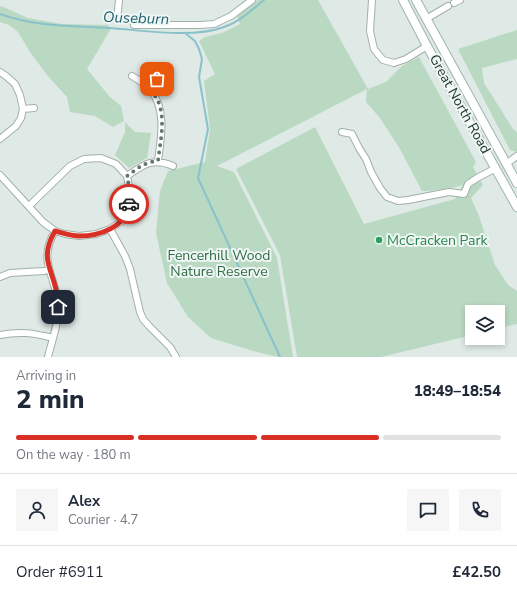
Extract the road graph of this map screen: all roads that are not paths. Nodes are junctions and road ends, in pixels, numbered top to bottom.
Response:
1 (118, 0) edge
2 (252, 0) edge
3 (372, 0) edge
4 (403, 0) edge
5 (416, 0) edge
6 (454, 3) edge
7 (426, 19) junction
8 (117, 20) dead end
9 (134, 25) dead end
10 (427, 46) junction
11 (0, 72) edge
12 (132, 76) dead end
13 (157, 79) dead end
14 (150, 88) junction
15 (34, 108) dead end
16 (23, 109) junction
17 (358, 129) dead end
18 (342, 132) dead end
19 (352, 134) junction
20 (0, 139) edge
21 (517, 156) edge
22 (158, 161) junction
23 (506, 164) junction
24 (173, 166) dead end
25 (496, 168) junction
26 (0, 175) edge
27 (127, 176) junction
28 (517, 183) edge
29 (29, 206) junction
30 (517, 207) edge
31 (110, 229) junction
32 (55, 231) junction
33 (49, 269) junction
34 (0, 277) edge
35 (0, 335) edge
36 (53, 338) junction
37 (48, 357) edge
38 (176, 357) edge

1 - 8 street
2 - 9 street
3 - 10 street
4 - 10 main road, Great North Road
5 - 7 main road, Great North Road
6 - 7 street
7 - 23 main road, Great North Road
10 - 25 main road, Great North Road
11 - 16 street
12 - 14 street
13 - 14 street
14 - 22 street
15 - 16 street
16 - 20 street
17 - 19 street
18 - 19 street
19 - 25 street
21 - 23 street
22 - 24 street
22 - 27 street
23 - 28 main road, Great North Road
25 - 30 main road, Great North Road
26 - 29 street
27 - 29 street
27 - 31 street
29 - 32 street
31 - 32 street
31 - 38 street
32 - 33 street
33 - 34 street
33 - 36 street
35 - 36 street
36 - 37 street

